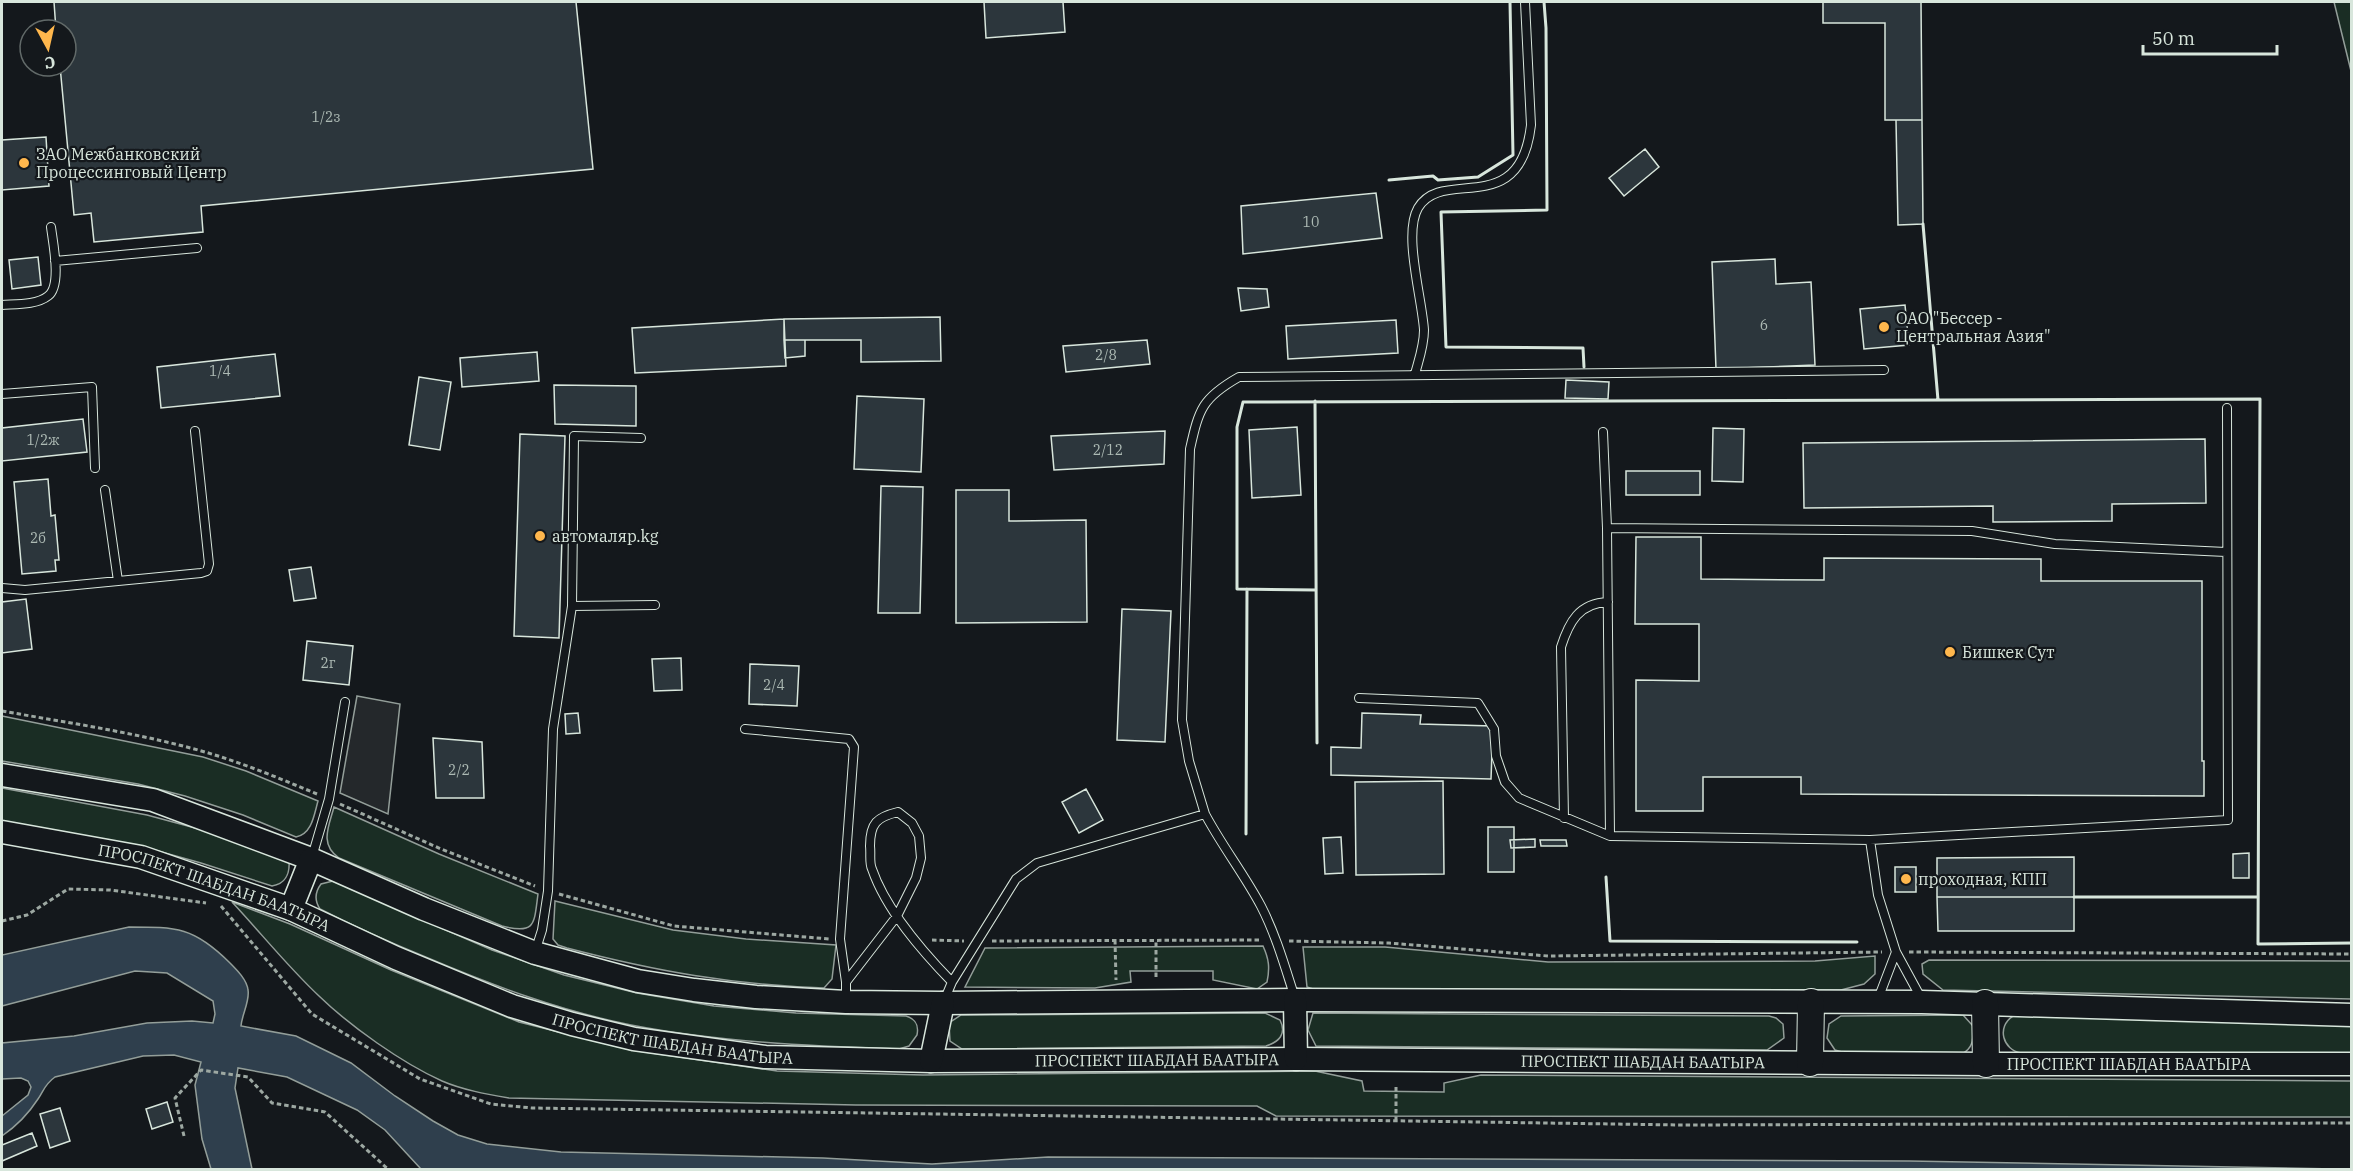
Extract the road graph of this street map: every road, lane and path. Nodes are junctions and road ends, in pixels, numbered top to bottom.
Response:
1 (1525, 2) edge
2 (51, 227) dead end
3 (197, 248) dead end
4 (55, 261) junction
5 (2, 305) edge
6 (1884, 370) dead end
7 (1414, 374) junction
8 (2, 394) edge
9 (2227, 408) dead end
10 (195, 431) dead end
11 (1603, 432) dead end
12 (641, 438) dead end
13 (95, 468) dead end
14 (105, 490) dead end
15 (1607, 528) junction
16 (2226, 552) junction
17 (118, 581) junction
18 (2, 588) edge
19 (1608, 602) junction
20 (655, 605) dead end
21 (572, 606) junction
22 (1359, 698) dead end
23 (345, 702) dead end
24 (2, 711) edge
25 (745, 729) dead end
26 (2, 775) edge
27 (329, 799) junction
28 (1205, 814) junction
29 (1564, 818) junction
30 (2, 832) edge
31 (1610, 836) junction
32 (1870, 840) junction
33 (311, 859) junction
34 (548, 891) junction
35 (208, 903) dead end
36 (219, 904) dead end
37 (291, 909) junction
38 (897, 916) junction
39 (2, 921) edge
40 (840, 939) junction
41 (916, 940) junction
42 (1116, 940) junction
43 (1156, 940) junction
44 (1276, 940) junction
45 (978, 941) junction
46 (535, 952) junction
47 (1896, 952) junction
48 (2352, 954) edge
49 (1156, 978) dead end
50 (1116, 980) dead end
51 (952, 982) junction
52 (846, 992) junction
53 (1295, 1000) junction
54 (1811, 1002) junction
55 (1877, 1002) junction
56 (1922, 1002) junction
57 (943, 1003) junction
58 (1985, 1003) junction
59 (2352, 1015) edge
60 (1296, 1059) junction
61 (931, 1061) junction
62 (1810, 1063) junction
63 (1986, 1064) junction
64 (2352, 1064) edge
65 (1396, 1087) dead end
66 (1396, 1121) junction
67 (2352, 1123) edge
68 (184, 1136) dead end
69 (389, 1170) edge

1 - 7 lane
2 - 4 lane
3 - 4 lane
4 - 5 lane
6 - 7 lane
7 - 28 lane
8 - 13 lane
9 - 16 lane
10 - 17 lane
11 - 15 lane
12 - 21 lane
14 - 17 lane
15 - 16 lane
15 - 19 lane
16 - 32 lane
17 - 18 lane
19 - 29 lane
19 - 31 lane
20 - 21 lane
21 - 34 lane
22 - 29 lane
23 - 27 lane
24 - 27 path
25 - 40 lane
26 - 33 main road
27 - 33 lane
27 - 34 path
28 - 44 lane
28 - 45 lane
29 - 31 lane
30 - 37 main road, ПРОСПЕКТ ШАБДАН БААТЫРА
31 - 32 lane
32 - 47 lane
33 - 37 main road
33 - 46 main road
34 - 40 path
34 - 46 lane
35 - 39 path
36 - 66 path
37 - 61 main road, ПРОСПЕКТ ШАБДАН БААТЫРА
38 - 38 lane
38 - 41 lane
38 - 52 lane
40 - 52 lane
41 - 45 path
41 - 51 lane
42 - 43 path
42 - 45 path
42 - 50 path
43 - 44 path
43 - 49 path
44 - 47 path
44 - 53 lane
45 - 51 lane
46 - 52 main road
47 - 48 path
47 - 55 lane
47 - 56 lane
51 - 57 lane
52 - 57 main road
53 - 54 main road
53 - 57 main road
53 - 60 main road
54 - 55 main road
54 - 62 main road
55 - 56 main road
56 - 58 main road
57 - 61 main road
58 - 59 main road
58 - 63 main road
60 - 61 main road, ПРОСПЕКТ ШАБДАН БААТЫРА
60 - 62 main road, ПРОСПЕКТ ШАБДАН БААТЫРА
62 - 63 main road, ПРОСПЕКТ ШАБДАН БААТЫРА
63 - 64 main road, ПРОСПЕКТ ШАБДАН БААТЫРА
65 - 66 path
66 - 67 path
68 - 69 path

